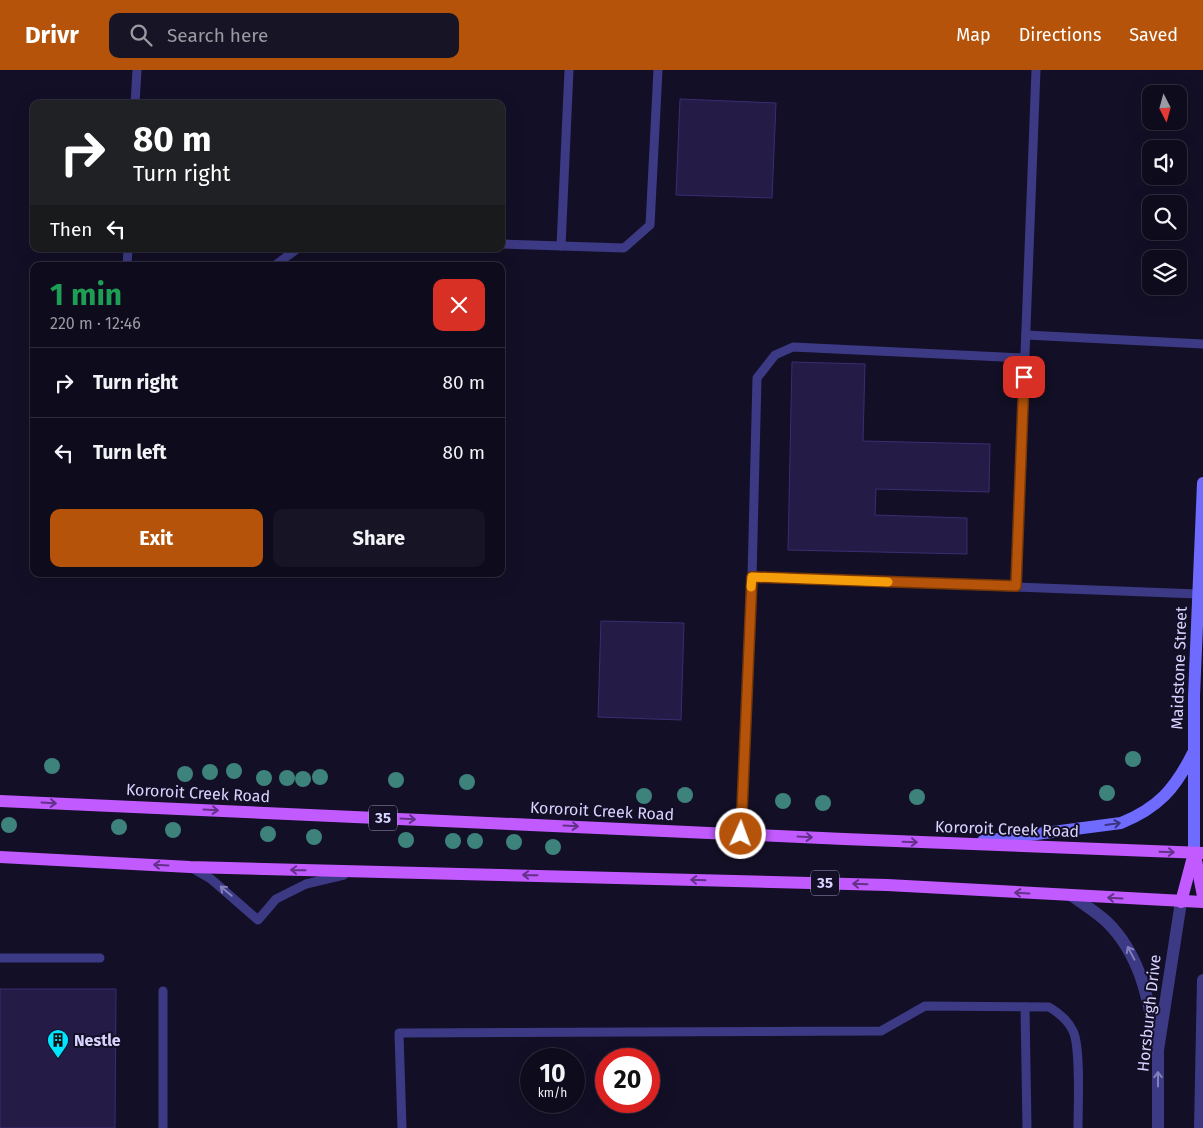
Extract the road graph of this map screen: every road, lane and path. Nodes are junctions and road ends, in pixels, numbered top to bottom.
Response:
1 (137, 70) edge
2 (569, 70) edge
3 (658, 70) edge
4 (1036, 70) edge
5 (135, 100) edge
6 (505, 244) edge
7 (561, 246) junction
8 (293, 252) edge
9 (279, 262) edge
10 (1026, 335) junction
11 (1203, 344) edge
12 (1025, 358) junction
13 (1203, 483) edge
14 (752, 577) junction
15 (1016, 586) junction
16 (1198, 594) junction
17 (1194, 751) junction
18 (1203, 769) edge
19 (0, 800) edge
20 (741, 834) junction
21 (961, 844) junction
22 (1199, 853) edge
23 (0, 857) edge
24 (190, 867) junction
25 (379, 872) junction
26 (1071, 895) junction
27 (1203, 896) edge
28 (1181, 902) junction
29 (1203, 902) edge
30 (0, 958) edge
31 (100, 958) dead end
32 (1203, 980) edge
33 (163, 991) dead end
34 (1025, 1007) junction
35 (1202, 1020) edge
36 (1158, 1050) junction
37 (163, 1128) edge
38 (402, 1128) edge
39 (1027, 1128) edge
40 (1078, 1128) edge
41 (1158, 1128) edge
42 (1200, 1128) edge

1 - 5 lane
2 - 7 lane
3 - 7 lane
4 - 10 lane
6 - 7 lane
8 - 9 lane
10 - 11 lane
10 - 12 lane
12 - 14 lane
12 - 15 lane
13 - 16 main road, Maidstone Street
14 - 15 lane
14 - 20 lane
15 - 16 lane
16 - 17 main road, Maidstone Street
17 - 18 main road
21 -> 17 main road
17 - 22 main road, Maidstone Street
19 -> 20 main road, Kororoit Creek Road / 35
20 -> 21 main road, Kororoit Creek Road / 35
21 -> 22 main road, Kororoit Creek Road / 35
22 - 27 main road
22 - 28 main road
24 -> 23 main road, 35
25 -> 24 main road, 35
25 -> 24 lane
26 -> 25 main road, 35
28 -> 26 main road, 35
36 -> 26 street
28 - 29 main road, 35
28 - 36 street, Horsburgh Drive
30 - 31 lane
32 - 35 street
33 - 37 lane
34 - 38 lane
34 - 39 lane
34 - 40 lane
35 - 42 street
41 -> 36 street, Horsburgh Drive

